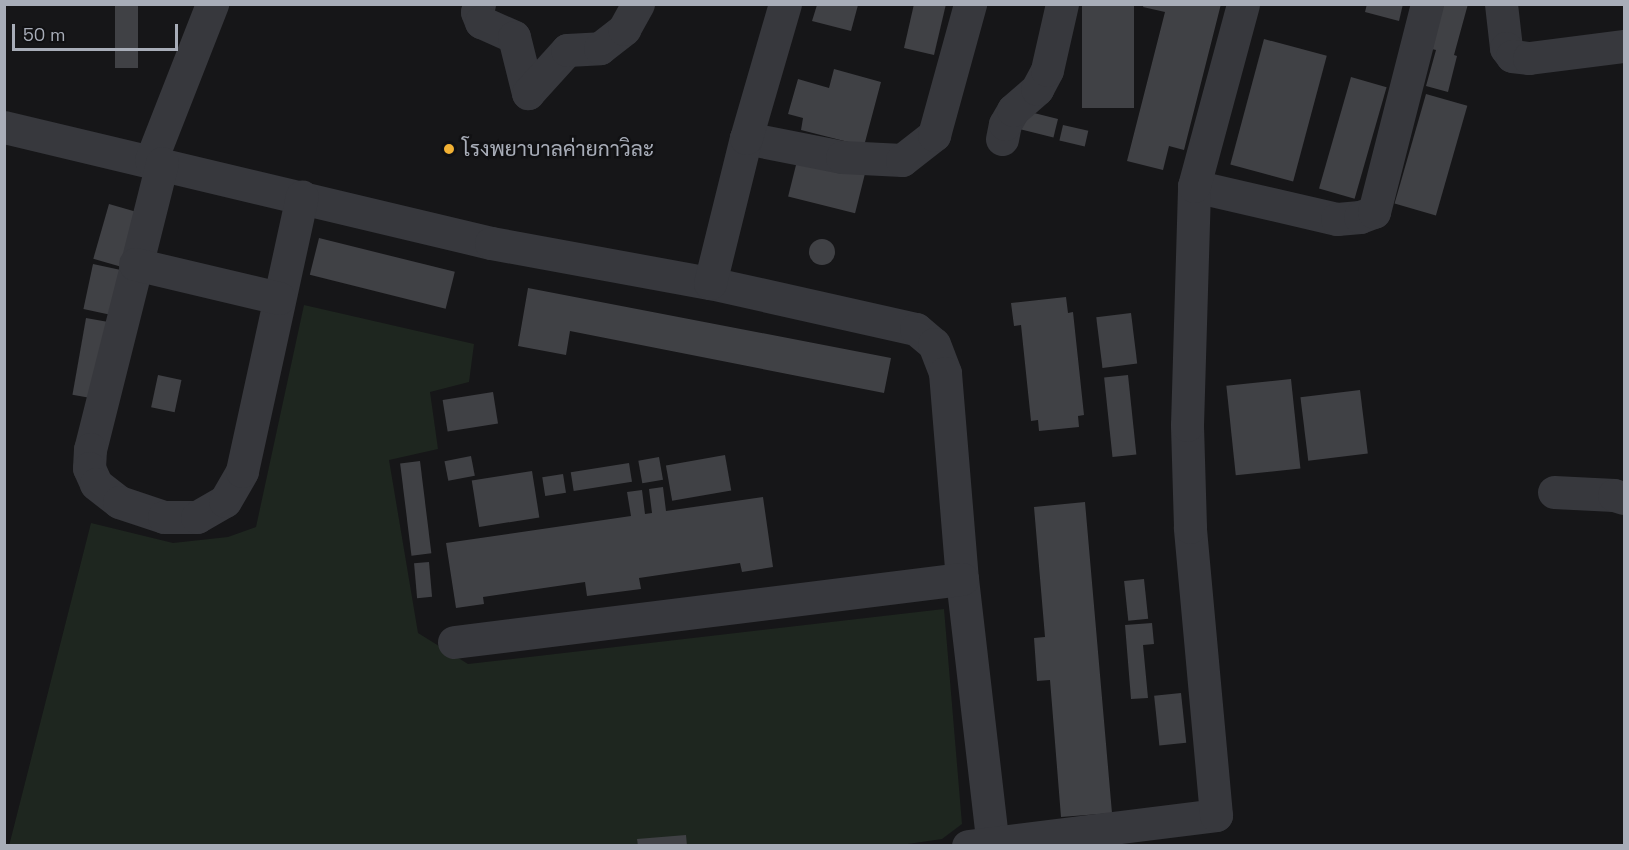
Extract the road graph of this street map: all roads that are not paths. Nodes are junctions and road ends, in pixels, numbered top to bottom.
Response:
1 (212, 4) edge
2 (479, 4) edge
3 (638, 4) edge
4 (785, 4) edge
5 (970, 4) edge
6 (1062, 4) edge
7 (1243, 4) edge
8 (1427, 4) edge
9 (1502, 4) edge
10 (514, 38) junction
11 (1624, 46) edge
12 (567, 50) junction
13 (4, 127) edge
14 (746, 138) junction
15 (1002, 139) dead end
16 (156, 161) junction
17 (1194, 186) junction
18 (302, 196) junction
19 (135, 264) junction
20 (710, 283) junction
21 (279, 298) junction
22 (1554, 492) dead end
23 (1624, 498) edge
24 (962, 579) junction
25 (454, 642) dead end
26 (985, 844) edge

1 - 16 street
2 - 10 street
3 - 12 street
4 - 14 street
5 - 14 street
6 - 15 street
7 - 17 street
8 - 17 street
9 - 11 street
10 - 12 street
10 - 12 street
13 - 16 street
14 - 20 street
16 - 18 street
16 - 19 street
17 - 26 street
18 - 20 street
18 - 21 street
19 - 21 street
19 - 21 street
20 - 24 street
22 - 23 street
24 - 25 street
24 - 26 street

